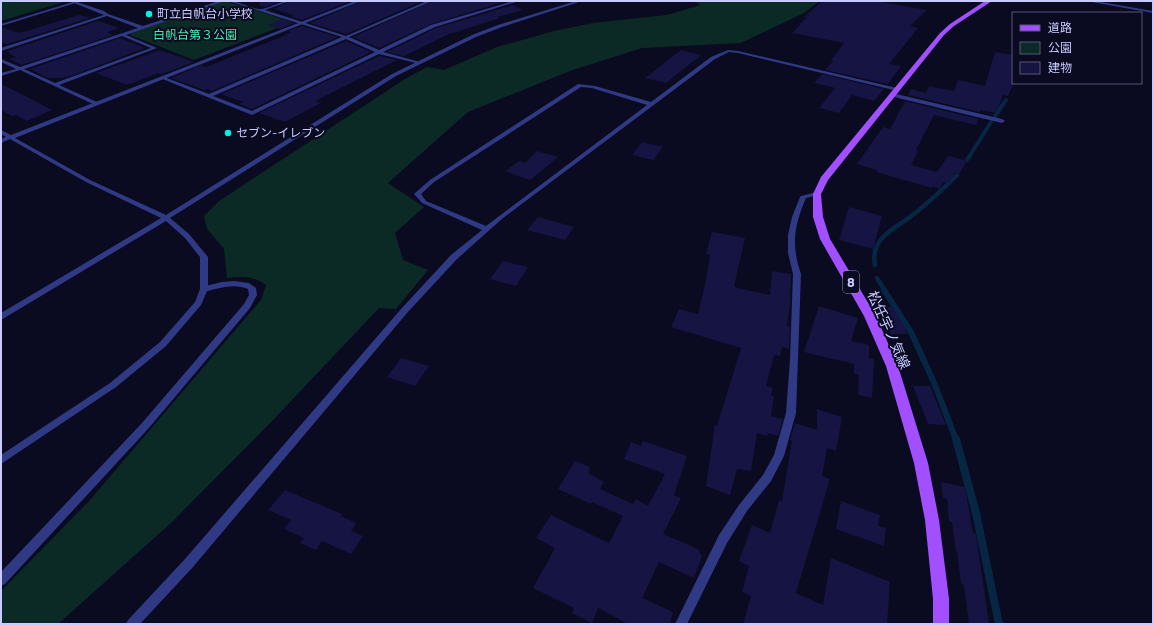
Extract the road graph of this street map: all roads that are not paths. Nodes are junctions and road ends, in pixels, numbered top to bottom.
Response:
1 (224, 1) edge
2 (230, 1) edge
3 (288, 1) edge
4 (359, 1) edge
5 (430, 1) edge
6 (517, 1) edge
7 (580, 1) edge
8 (989, 1) edge
9 (1088, 1) edge
10 (77, 2) edge
11 (262, 10) junction
12 (1153, 12) edge
13 (107, 15) junction
14 (303, 23) junction
15 (1, 25) edge
16 (143, 28) junction
17 (123, 35) junction
18 (345, 37) junction
19 (1, 50) edge
20 (380, 52) junction
21 (1, 60) edge
22 (418, 63) junction
23 (20, 68) junction
24 (1, 75) edge
25 (162, 78) junction
26 (54, 85) junction
27 (895, 92) junction
28 (208, 96) junction
29 (95, 103) junction
30 (651, 104) junction
31 (1002, 121) dead end
32 (1, 132) edge
33 (11, 137) junction
34 (1, 141) edge
35 (817, 194) junction
36 (166, 218) junction
37 (486, 230) junction
38 (204, 288) junction
39 (1, 317) edge
40 (1, 460) edge
41 (1, 580) edge
42 (132, 624) edge
43 (681, 624) edge
44 (941, 624) edge

1 - 16 street
2 - 11 street
3 - 11 street
4 - 14 street
5 - 18 street
6 - 20 street
7 - 22 street
8 - 27 main road, 松任宇ノ気線 / 8
9 - 12 street
10 - 13 street
10 - 15 street
11 - 14 street
13 - 16 street
13 - 19 street
14 - 18 street
14 - 25 street
16 - 17 street
17 - 23 street
17 - 26 street
18 - 20 street
18 - 28 street
20 - 22 street
20 - 28 street
21 - 23 street
22 - 36 street
23 - 24 street
23 - 26 street
25 - 28 street
25 - 29 street
26 - 29 street
27 - 30 street
27 - 31 street
27 - 35 main road, 松任宇ノ気線 / 8
29 - 33 street
30 - 37 street
30 - 37 street
32 - 33 street
33 - 34 street
33 - 36 street
35 - 43 street
35 - 44 main road, 松任宇ノ気線 / 8
36 - 38 street
36 - 39 street
37 - 42 street
38 - 40 street
38 - 41 street

